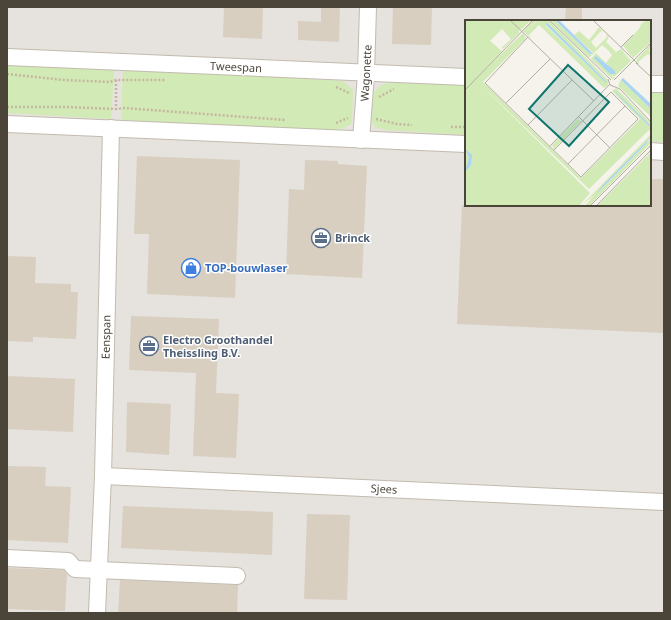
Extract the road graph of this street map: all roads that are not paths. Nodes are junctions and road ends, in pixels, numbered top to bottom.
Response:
1 (368, 7) edge
2 (7, 57) edge
3 (366, 74) junction
4 (465, 77) edge
5 (651, 84) edge
6 (664, 84) edge
7 (7, 124) edge
8 (111, 128) junction
9 (361, 140) junction
10 (465, 144) edge
11 (651, 151) edge
12 (664, 152) edge
13 (103, 476) junction
14 (664, 502) edge
15 (7, 558) edge
16 (99, 570) junction
17 (237, 576) dead end
18 (97, 613) edge

1 - 3 street, Wagonette
2 - 3 street, Tweespan
3 - 4 street, Tweespan
3 - 9 street, Wagonette
5 - 6 street
7 - 8 street
8 - 9 street
8 - 13 street, Eenspan
9 - 10 street
11 - 12 street
13 - 14 street, Sjees
13 - 16 street, Eenspan
15 - 16 street
16 - 17 street
16 - 18 street, Eenspan

